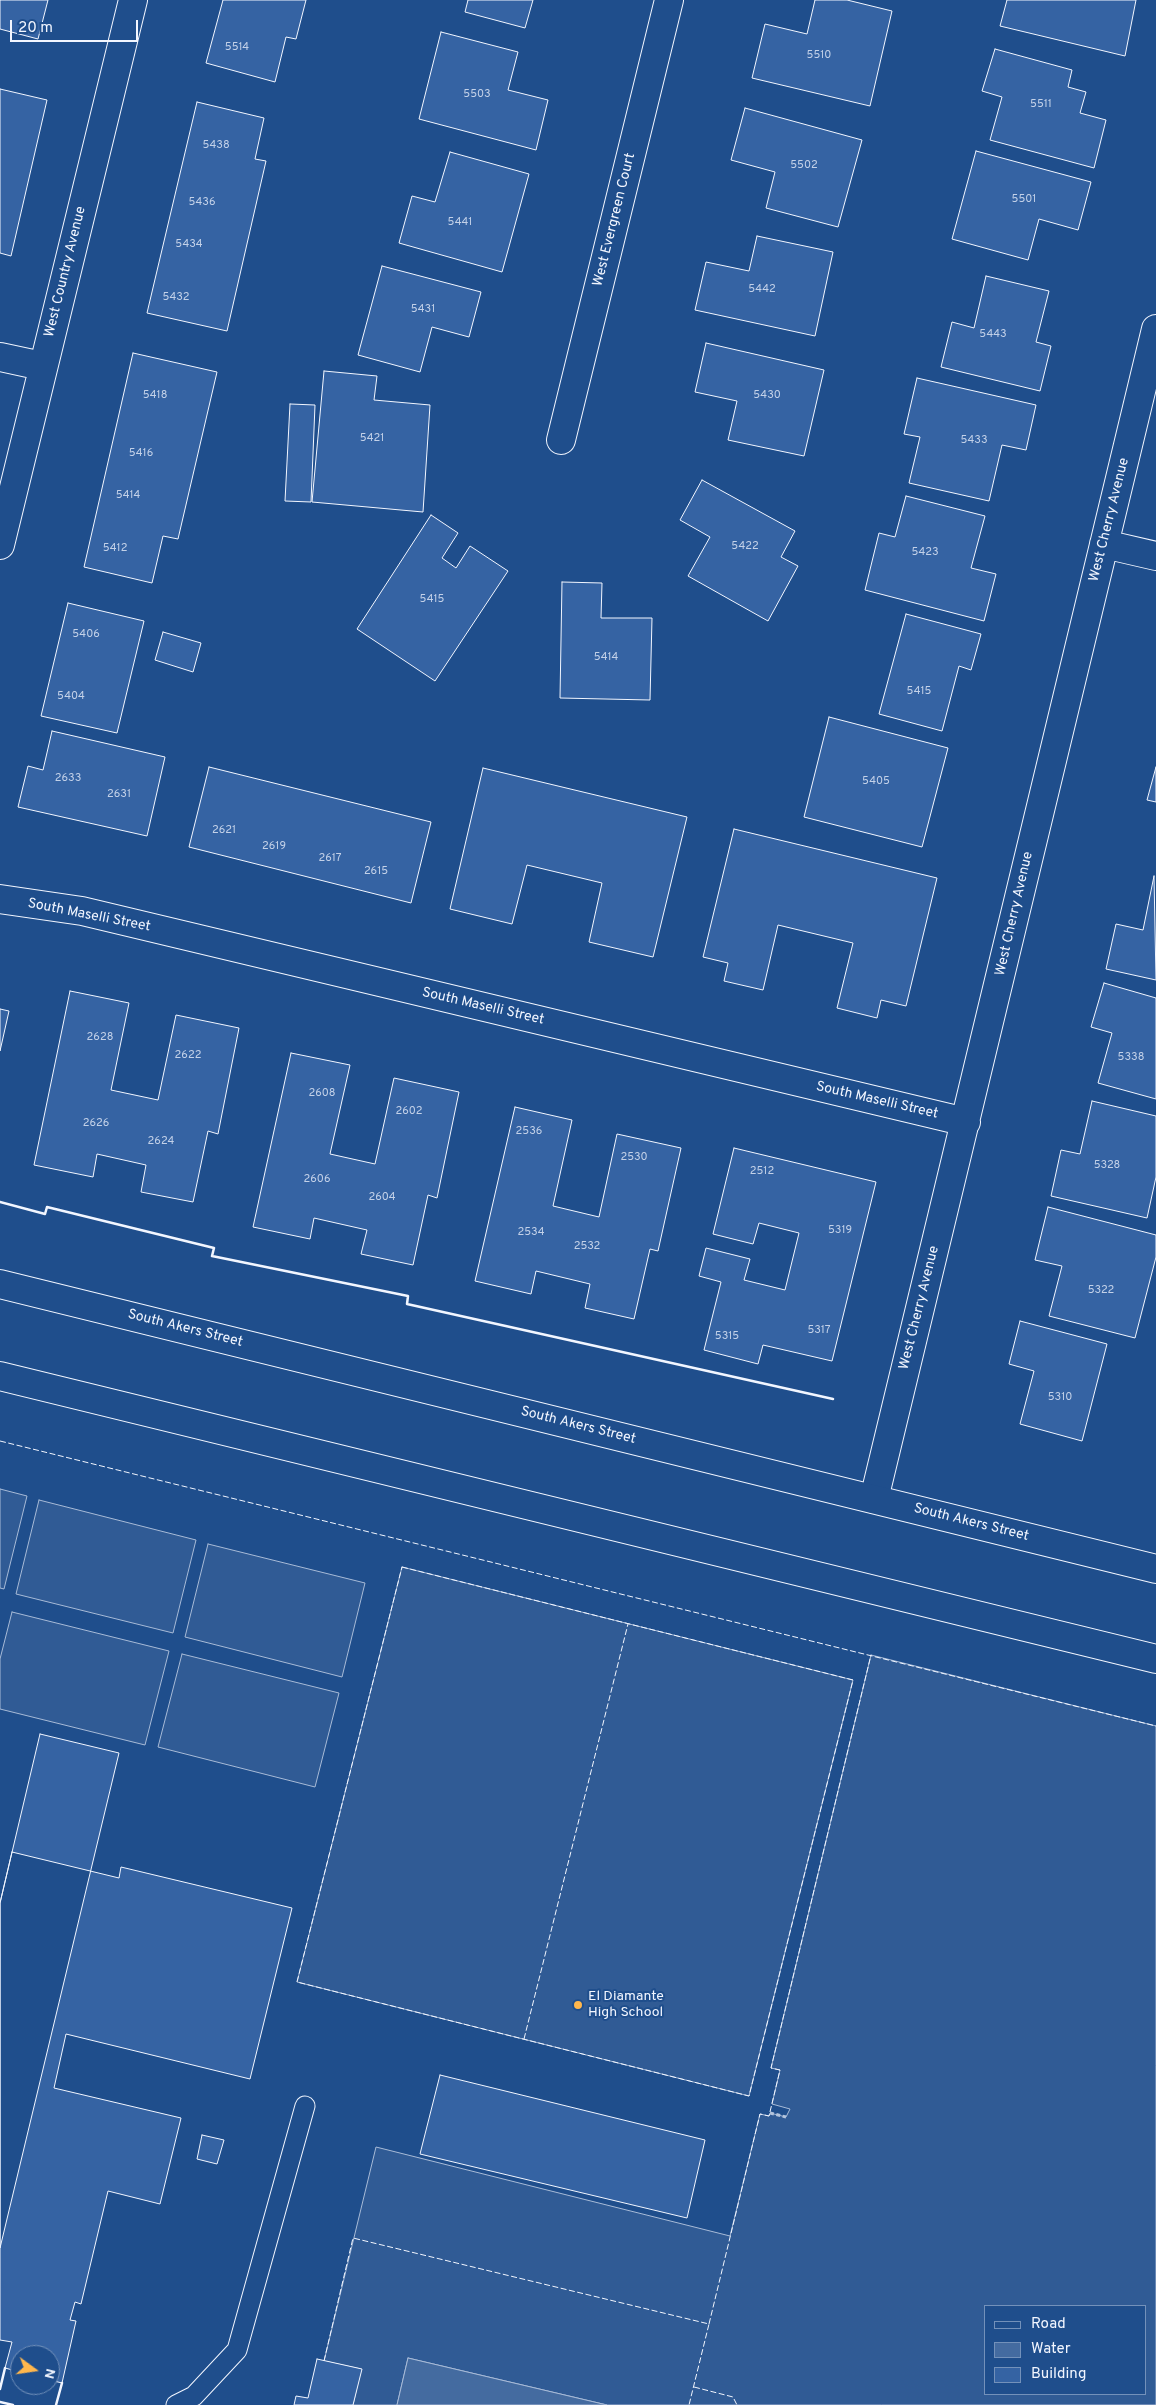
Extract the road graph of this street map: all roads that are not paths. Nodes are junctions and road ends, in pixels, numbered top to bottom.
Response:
1 (133, 0) edge
2 (669, 0) edge
3 (1156, 329) edge
4 (0, 357) edge
5 (42, 366) junction
6 (561, 440) dead end
7 (1104, 544) junction
8 (0, 545) edge
9 (1156, 556) edge
10 (0, 899) edge
11 (966, 1122) junction
12 (0, 1284) edge
13 (0, 1376) edge
14 (874, 1499) junction
15 (1156, 1569) edge
16 (1156, 1660) edge
17 (305, 2106) dead end
18 (176, 2405) edge

1 - 5 street, West Country Avenue
2 - 6 street, West Evergreen Court
3 - 7 street, West Cherry Avenue
4 - 5 street
5 - 8 street, West Country Avenue
7 - 9 street
7 - 11 street, West Cherry Avenue
10 - 11 street, South Maselli Street
11 - 14 street, West Cherry Avenue
12 - 14 street, South Akers Street
13 - 16 street
14 - 15 street, South Akers Street
17 - 18 lane

